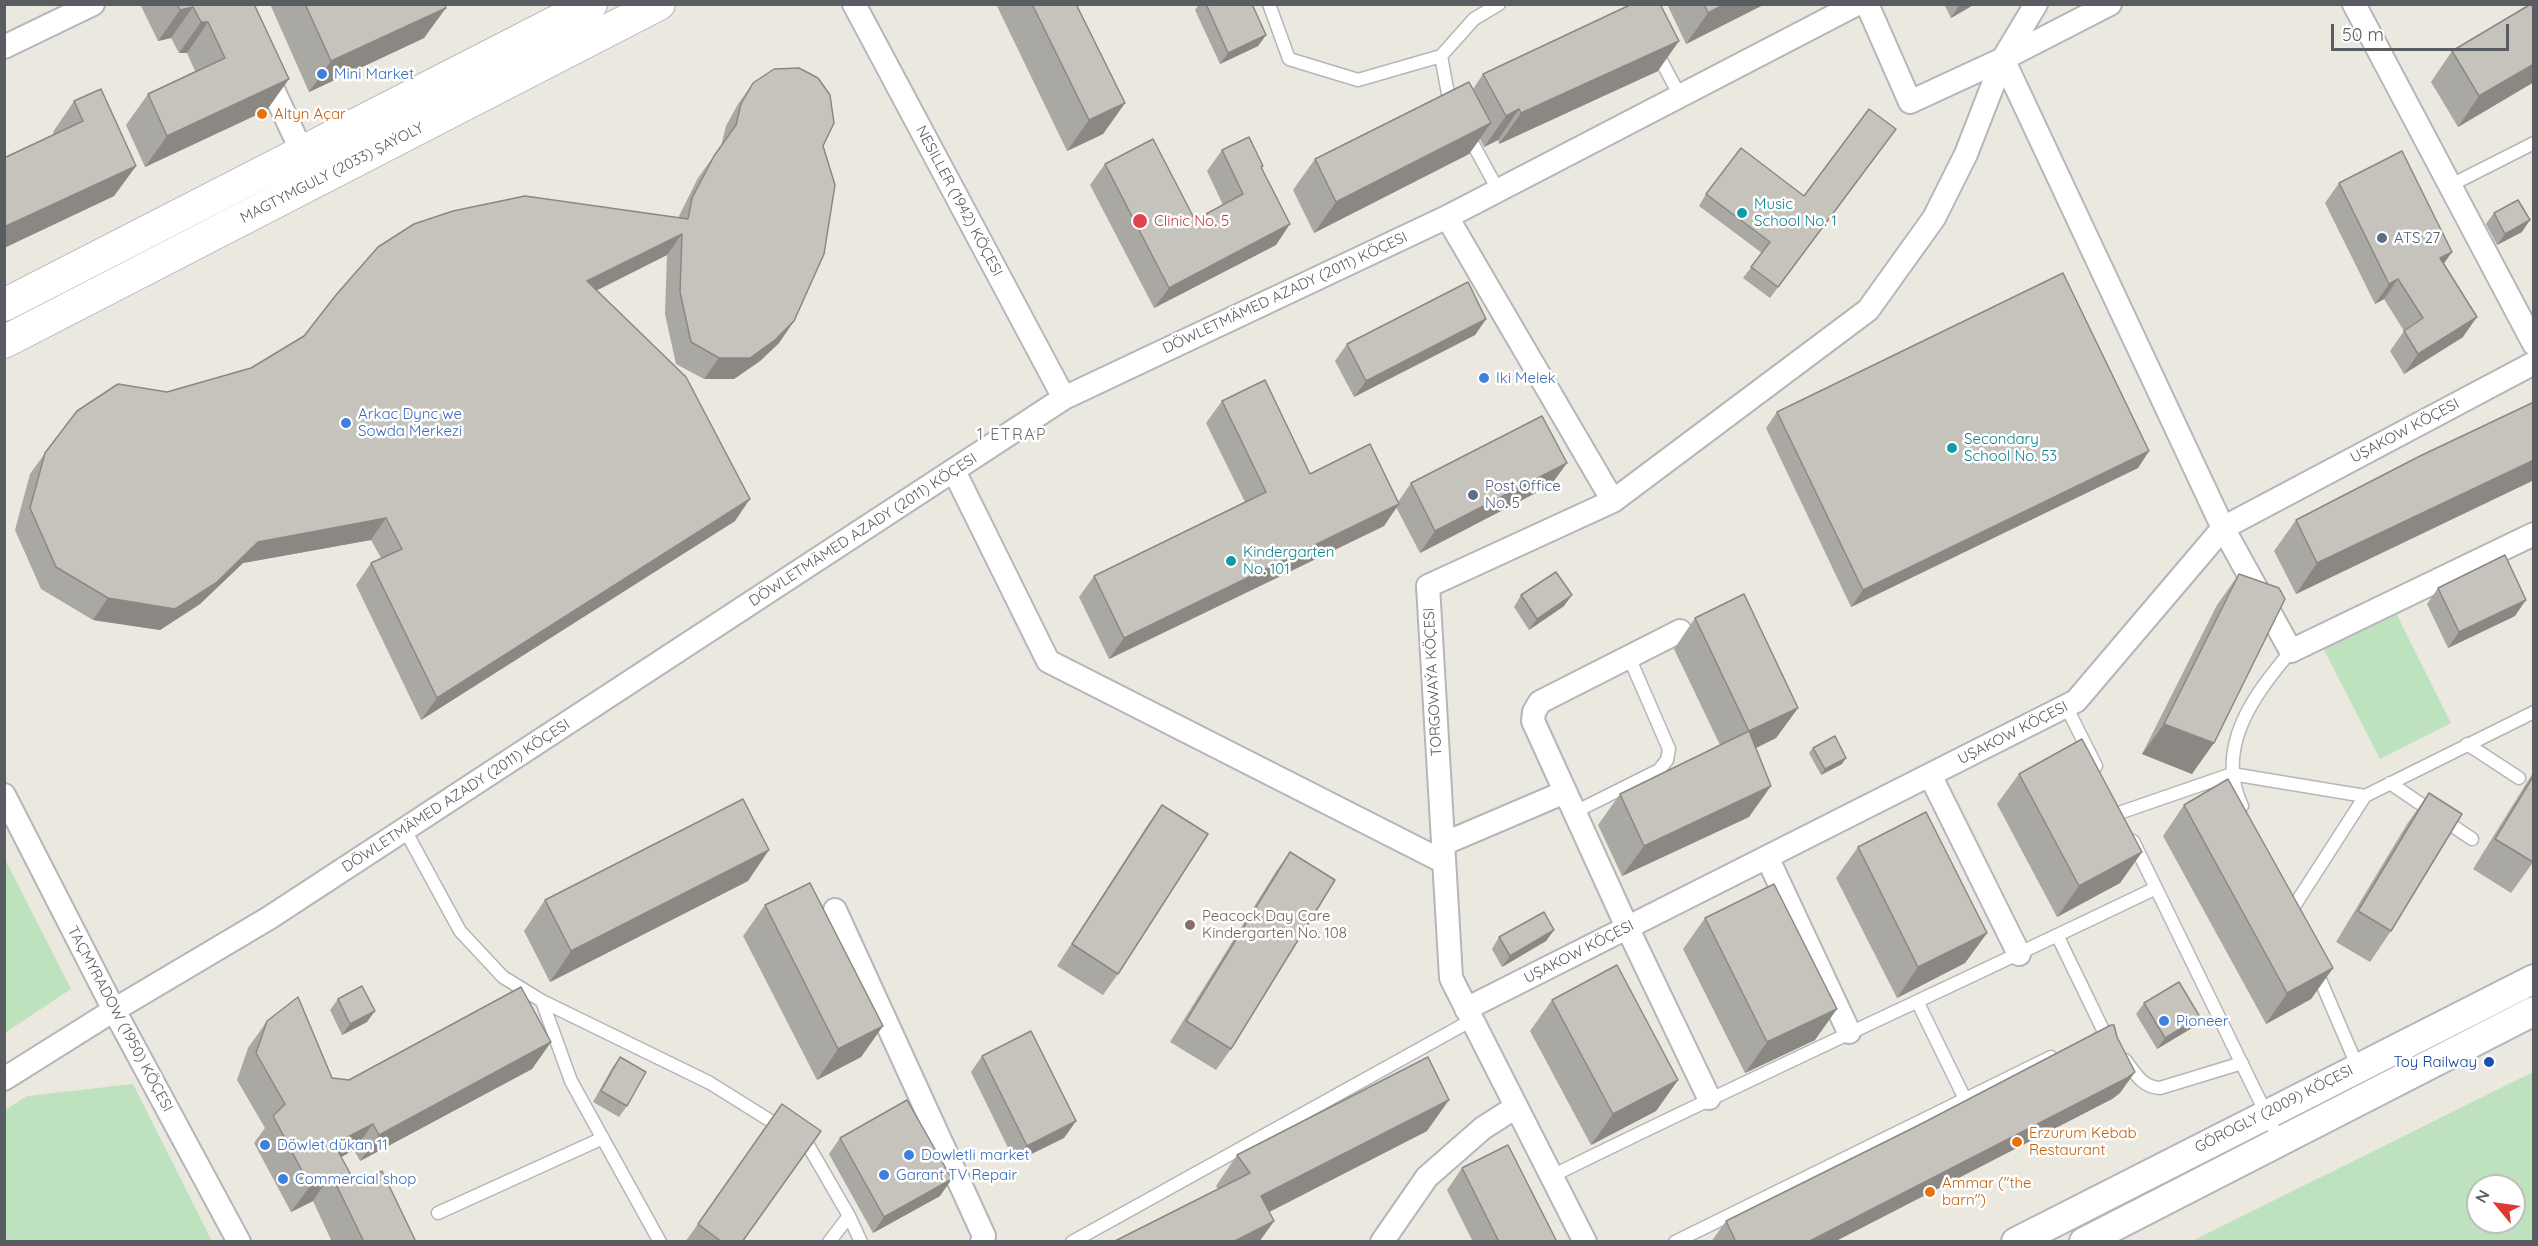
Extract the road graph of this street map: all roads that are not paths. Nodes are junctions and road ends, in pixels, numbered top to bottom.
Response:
1 (93, 4) edge
2 (591, 4) edge
3 (659, 4) edge
4 (854, 4) edge
5 (1269, 4) edge
6 (1499, 4) edge
7 (1857, 4) edge
8 (1867, 4) edge
9 (2036, 4) edge
10 (2110, 4) edge
11 (2354, 4) edge
12 (1647, 35) edge
13 (253, 46) edge
14 (4, 47) edge
15 (1441, 56) junction
16 (2002, 59) junction
17 (1680, 96) junction
18 (2534, 143) edge
19 (302, 152) junction
20 (2451, 185) junction
21 (1498, 190) junction
22 (1447, 217) junction
23 (4, 305) edge
24 (4, 342) edge
25 (2534, 344) edge
26 (2534, 363) edge
27 (1064, 398) junction
28 (954, 471) junction
29 (1613, 501) junction
30 (2223, 528) junction
31 (2534, 534) edge
32 (1680, 631) dead end
33 (2291, 651) junction
34 (1629, 657) junction
35 (2066, 706) junction
36 (2532, 715) edge
37 (2466, 744) junction
38 (2232, 774) junction
39 (1930, 775) junction
40 (2519, 778) dead end
41 (2103, 781) edge
42 (2390, 783) junction
43 (1565, 792) junction
44 (4, 795) edge
45 (2365, 796) junction
46 (1575, 812) junction
47 (2246, 815) edge
48 (405, 830) junction
49 (2472, 839) dead end
50 (1443, 853) junction
51 (1767, 857) junction
52 (2156, 888) junction
53 (835, 910) dead end
54 (1627, 927) junction
55 (2300, 931) edge
56 (2057, 936) junction
57 (2019, 954) junction
58 (2313, 963) edge
59 (2534, 979) edge
60 (542, 1001) junction
61 (1918, 1003) junction
62 (114, 1010) junction
63 (2534, 1011) edge
64 (1469, 1015) junction
65 (1849, 1032) junction
66 (2106, 1036) junction
67 (2092, 1037) edge
68 (2060, 1052) edge
69 (2242, 1063) junction
70 (2357, 1067) junction
71 (4, 1079) edge
72 (2372, 1095) junction
73 (1709, 1098) junction
74 (1965, 1099) junction
75 (1516, 1107) junction
76 (2267, 1113) junction
77 (603, 1138) junction
78 (2280, 1142) junction
79 (1552, 1176) junction
80 (438, 1213) dead end
81 (849, 1216) junction
82 (239, 1242) edge
83 (660, 1242) edge
84 (829, 1242) edge
85 (861, 1242) edge
86 (982, 1242) edge
87 (1072, 1242) edge
88 (1382, 1242) edge
89 (1585, 1242) edge
90 (1675, 1242) edge
91 (2016, 1242) edge
92 (2084, 1242) edge

1 - 14 street
2 - 19 main road
3 - 24 main road, MAGTYMGULY (2033) ŞAÝOLY
4 - 27 street, NESILLER (1942) KÖÇESI
5 - 15 lane
6 - 15 lane
7 - 17 street, DÖWLETMÄMED AZADY (2011) KÖÇESI
8 - 16 street
9 - 16 street
10 - 16 street
11 - 20 street
12 - 17 lane
13 - 19 street
15 - 21 lane
16 - 29 street
16 - 30 street
17 - 21 street, DÖWLETMÄMED AZADY (2011) KÖÇESI
18 - 20 lane
19 - 23 main road
20 - 25 street
21 - 22 street, DÖWLETMÄMED AZADY (2011) KÖÇESI
22 - 27 street, DÖWLETMÄMED AZADY (2011) KÖÇESI
22 - 29 street
26 - 30 street, UŞAKOW KÖÇESI
27 - 28 street, DÖWLETMÄMED AZADY (2011) KÖÇESI
28 - 48 street, DÖWLETMÄMED AZADY (2011) KÖÇESI
28 - 50 street
29 - 50 street, TORGOWAÝA KÖÇESI
30 - 33 street
30 - 35 street, UŞAKOW KÖÇESI
31 - 33 street
32 - 34 street
33 - 38 lane
34 - 43 street
34 - 46 lane
35 - 39 street, UŞAKOW KÖÇESI
35 - 41 lane
36 - 37 lane
37 - 40 lane
37 - 42 lane
38 - 45 lane
38 - 47 lane
38 - 52 lane
39 - 51 street, UŞAKOW KÖÇESI
39 - 57 street
42 - 45 lane
42 - 49 lane
43 - 46 street
43 - 50 street
44 - 62 street, TAÇMYRADOW (1950) KÖÇESI
45 - 55 lane
46 - 54 street
48 - 60 lane
48 - 62 street, DÖWLETMÄMED AZADY (2011) KÖÇESI
50 - 64 street, TORGOWAÝA KÖÇESI
51 - 54 street, UŞAKOW KÖÇESI
51 - 65 street
52 - 56 lane
52 - 69 lane
53 - 86 street
54 - 64 street, UŞAKOW KÖÇESI
54 - 73 street
56 - 57 lane
56 - 66 lane
57 - 61 lane
58 - 70 lane
59 - 70 street, GÖROGLY (2009) KÖÇESI
60 - 77 lane
60 - 81 lane
61 - 65 lane
61 - 74 lane
62 - 71 street, DÖWLETMÄMED AZADY (2011) KÖÇESI
62 - 82 street, TAÇMYRADOW (1950) KÖÇESI
63 - 72 street
64 - 75 street, TORGOWAÝA KÖÇESI
64 - 87 lane
65 - 73 lane
66 - 67 lane
66 - 69 lane
68 - 74 lane
69 - 76 lane
70 - 72 lane
70 - 76 street, GÖROGLY (2009) KÖÇESI
72 - 78 street
73 - 79 lane
74 - 90 lane
75 - 79 street, TORGOWAÝA KÖÇESI
75 - 88 street
76 - 78 lane
76 - 91 street, GÖROGLY (2009) KÖÇESI
77 - 80 lane
77 - 83 lane
78 - 92 street
79 - 89 street, TORGOWAÝA KÖÇESI
81 - 84 lane
81 - 85 lane

